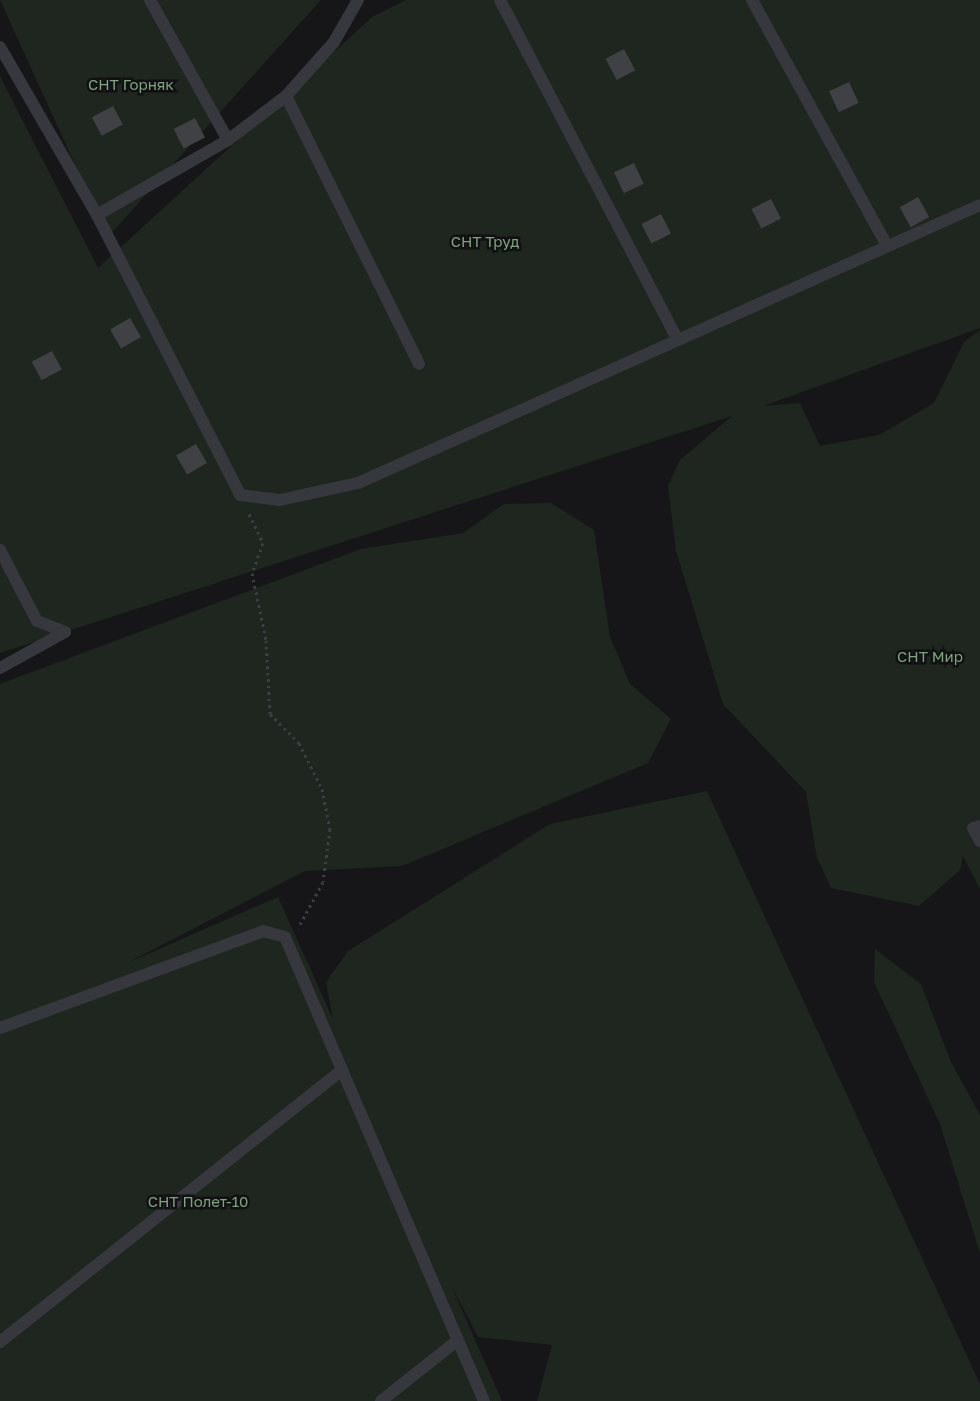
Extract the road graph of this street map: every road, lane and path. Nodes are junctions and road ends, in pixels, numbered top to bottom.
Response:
1 (150, 0) edge
2 (358, 0) edge
3 (500, 0) edge
4 (752, 0) edge
5 (0, 47) edge
6 (286, 96) junction
7 (228, 140) junction
8 (980, 205) edge
9 (96, 216) junction
10 (886, 244) junction
11 (677, 338) junction
12 (418, 364) dead end
13 (240, 495) junction
14 (0, 550) edge
15 (0, 668) edge
16 (980, 826) edge
17 (980, 841) edge
18 (285, 937) junction
19 (0, 1028) edge
20 (342, 1070) junction
21 (458, 1340) junction
22 (0, 1342) edge
23 (381, 1401) edge
24 (484, 1401) edge

1 - 7 lane
2 - 6 lane
3 - 11 lane
4 - 10 lane
5 - 9 lane
6 - 7 lane
6 - 12 lane
7 - 9 lane
8 - 10 lane
9 - 13 lane
10 - 11 lane
11 - 13 lane
13 - 18 path
14 - 15 lane
16 - 17 lane
18 - 19 lane
18 - 20 lane
20 - 21 lane
20 - 22 lane
21 - 23 lane
21 - 24 lane

